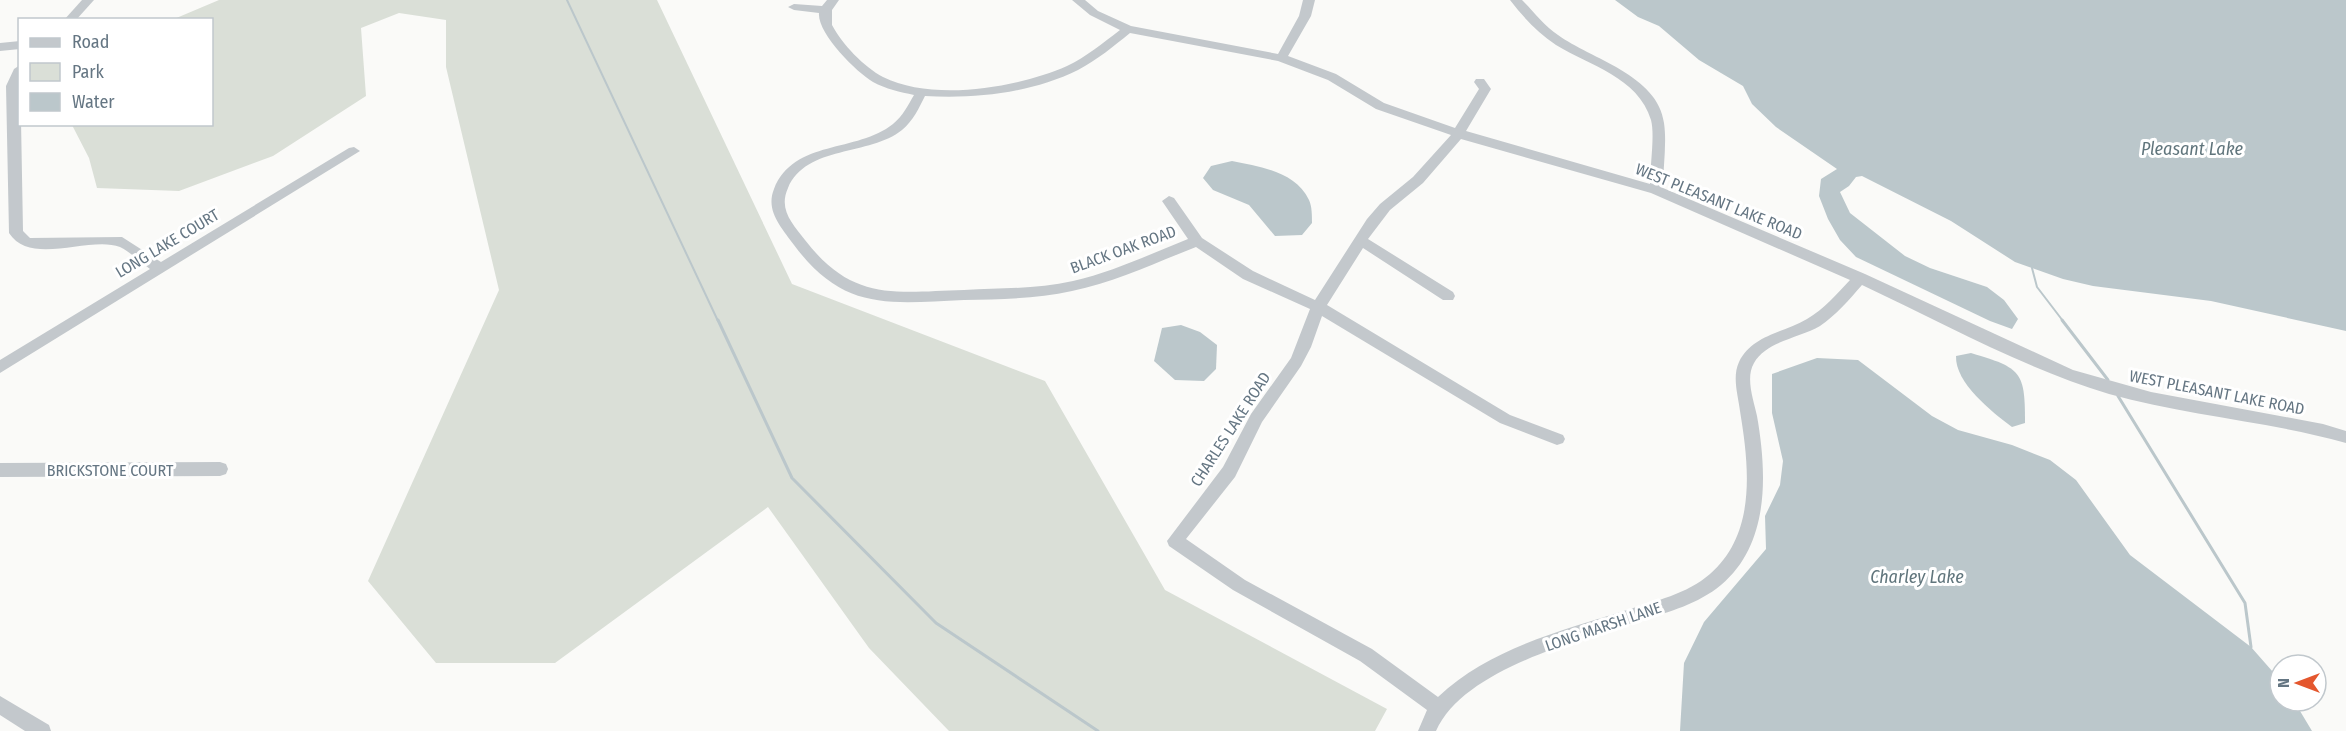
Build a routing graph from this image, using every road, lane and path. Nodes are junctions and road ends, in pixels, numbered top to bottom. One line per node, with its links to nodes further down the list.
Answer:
1 (88, 0): 7 (street)
2 (1078, 0): 8 (street, WEST PLEASANT LAKE ROAD)
3 (1309, 0): 11 (street)
4 (1516, 0): 17 (street)
5 (829, 5): 6 (street); 14 (street)
6 (794, 7)
7 (71, 18)
8 (1128, 29): 11 (street, WEST PLEASANT LAKE ROAD); 14 (street)
9 (18, 45): 10 (street)
10 (0, 47)
11 (1281, 58): 15 (street, WEST PLEASANT LAKE ROAD)
12 (18, 73): 21 (street)
13 (1480, 82): 15 (street, CHARLES LAKE ROAD)
14 (921, 93): 19 (street, BLACK OAK ROAD)
15 (1459, 134): 17 (street, WEST PLEASANT LAKE ROAD); 20 (street, CHARLES LAKE ROAD)
16 (354, 151): 21 (street, LONG LAKE COURT)
17 (1656, 190): 22 (street, WEST PLEASANT LAKE ROAD)
18 (1169, 201): 19 (street)
19 (1197, 241): 24 (street, BLACK OAK ROAD)
20 (1362, 241): 23 (street); 24 (street, CHARLES LAKE ROAD)
21 (160, 269): 25 (street, LONG LAKE COURT)
22 (1860, 278): 26 (street, WEST PLEASANT LAKE ROAD); 31 (street, LONG MARSH LANE)
23 (1448, 296)
24 (1318, 308): 27 (street, BLACK OAK ROAD); 31 (street, CHARLES LAKE ROAD)
25 (0, 367)
26 (2346, 437)
27 (1557, 438)
28 (220, 469): 29 (street, BRICKSTONE COURT)
29 (0, 470)
30 (0, 705): 32 (street)
31 (1439, 708): 33 (street)
32 (42, 731)
33 (1427, 731)

